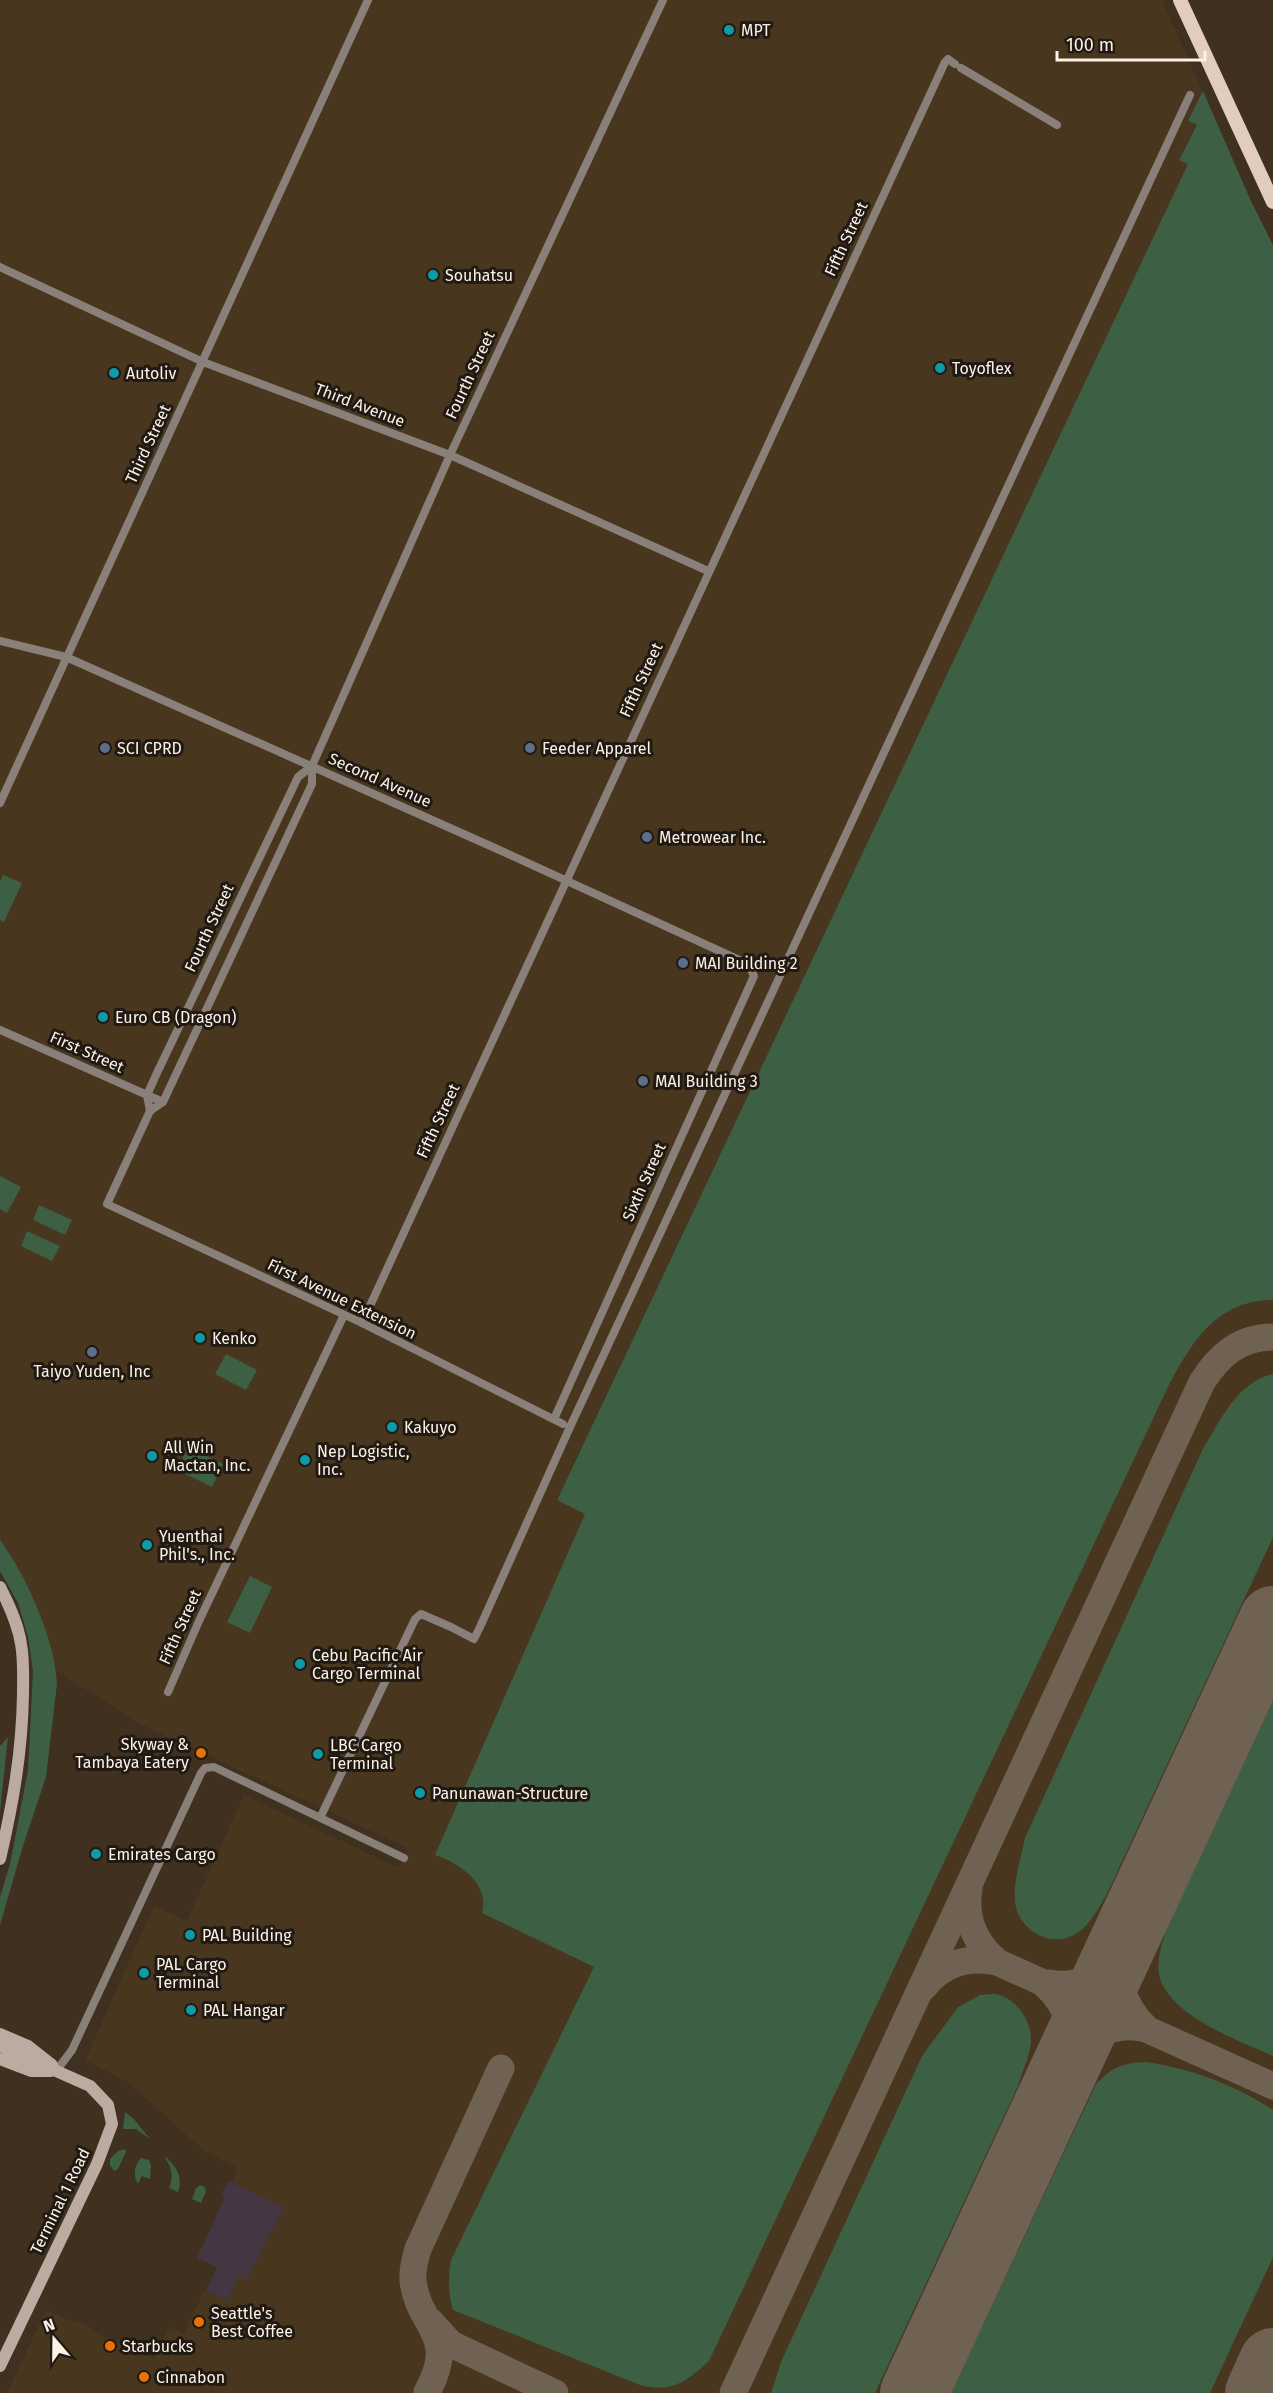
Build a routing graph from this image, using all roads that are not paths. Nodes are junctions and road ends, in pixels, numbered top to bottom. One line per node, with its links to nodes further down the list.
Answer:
1 (368, 0): 8 (street, Third Street)
2 (663, 0): 9 (street, Fourth Street)
3 (1180, 0): 6 (main road)
4 (1190, 95): 35 (street)
5 (1058, 125): 10 (street, Fifth Street)
6 (1273, 202)
7 (0, 267): 8 (street, Third Avenue)
8 (203, 362): 9 (street, Third Avenue); 12 (street, Third Street)
9 (450, 454): 10 (street, Third Avenue); 13 (street, Fourth Street)
10 (708, 571): 16 (street, Fifth Street)
11 (0, 641): 12 (street, Second Avenue)
12 (66, 657): 13 (street, Second Avenue); 14 (street, Third Street)
13 (312, 766): 16 (street, Second Avenue); 17 (street, Fourth Street); 18 (street, Fourth Street)
14 (3, 789): 15 (street, Third Street)
15 (0, 803)
16 (566, 880): 21 (street, Second Avenue); 31 (street, Fifth Street)
17 (246, 886): 18 (street); 19 (street, Fourth Street)
18 (261, 892): 20 (street, Fourth Street)
19 (219, 942): 20 (street); 22 (street, Fourth Street)
20 (234, 948): 23 (street, Fourth Street)
21 (743, 960): 32 (street, Sixth Street)
22 (190, 1003): 23 (street); 25 (street, Fourth Street)
23 (205, 1010): 26 (street, Fourth Street)
24 (0, 1030): 27 (street, First Street)
25 (157, 1073): 26 (street); 27 (street, Fourth Street)
26 (172, 1081): 28 (street, Fourth Street)
27 (147, 1095): 28 (street, First Street); 29 (street)
28 (163, 1102): 29 (street)
29 (150, 1111): 30 (street, First Avenue Extension)
30 (344, 1315): 31 (street, First Avenue Extension); 34 (street, Fifth Street)
31 (362, 1323): 32 (street, First Avenue Extension)
32 (559, 1421)
33 (0, 1587): 37 (street)
34 (168, 1692)
35 (320, 1818): 36 (street); 41 (street)
36 (404, 1858)
37 (0, 1859)
38 (0, 2034): 41 (street, Terminal 1 Road)
39 (0, 2046): 41 (street, Terminal 1 Road)
40 (0, 2059): 41 (street, Terminal 1 Road)
41 (57, 2070): 42 (street, Terminal 1 Road)
42 (0, 2366)

